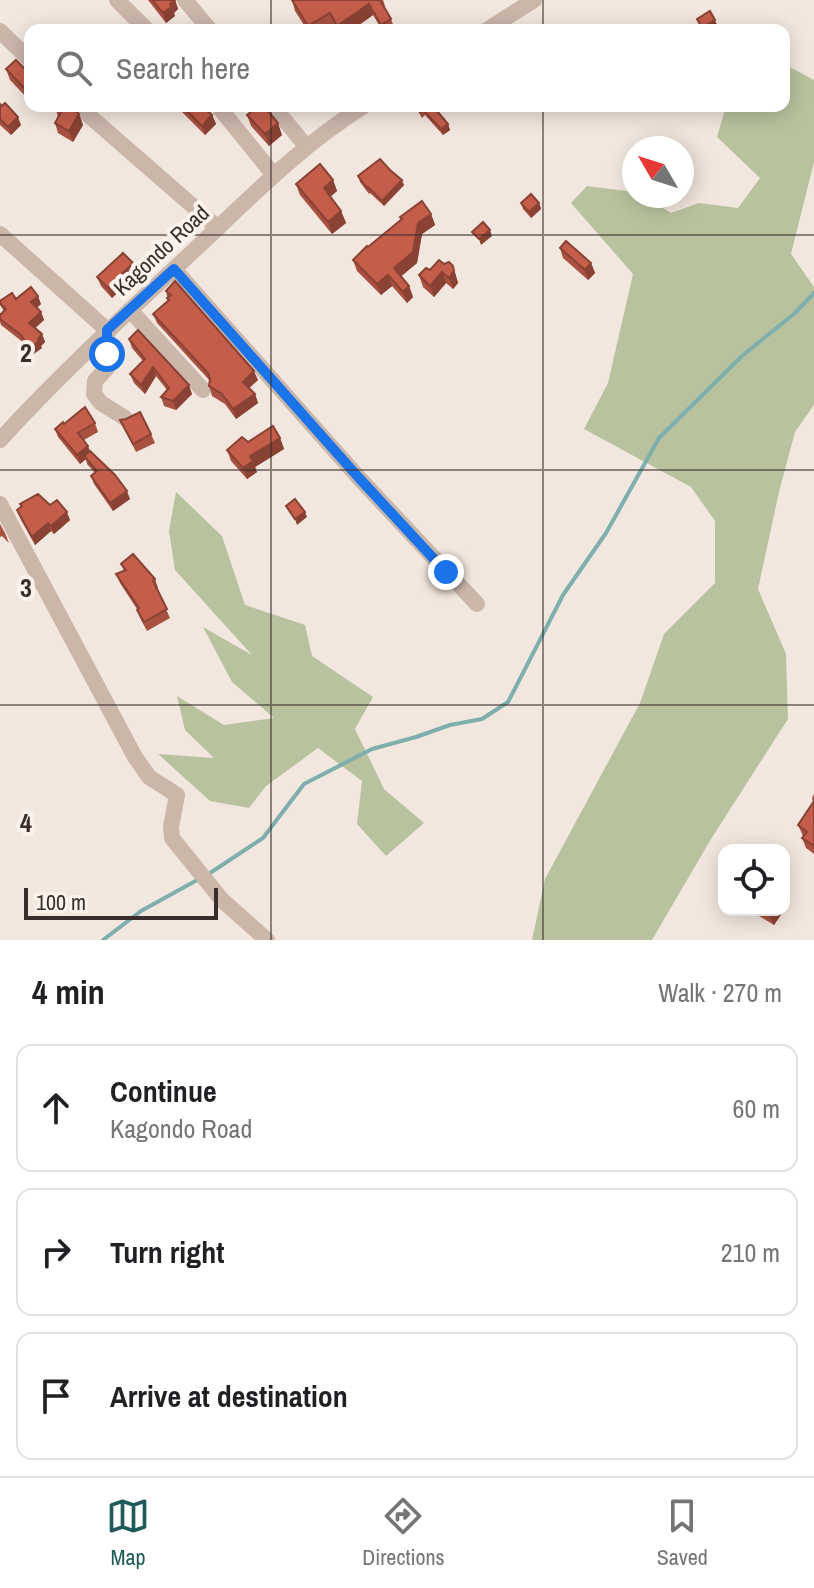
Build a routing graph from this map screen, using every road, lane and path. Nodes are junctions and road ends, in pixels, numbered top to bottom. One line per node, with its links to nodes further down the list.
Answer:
1 (117, 0): 4 (street)
2 (185, 0): 5 (street)
3 (534, 0): 6 (street)
4 (141, 24)
5 (205, 24)
6 (496, 24)
7 (0, 31): 8 (street)
8 (24, 54)
9 (85, 112): 15 (street)
10 (223, 112): 14 (street)
11 (278, 112): 13 (street)
12 (354, 112): 13 (street, Kagondo Road)
13 (306, 146): 14 (street, Kagondo Road)
14 (273, 174): 15 (street, Kagondo Road)
15 (218, 228): 17 (street, Kagondo Road)
16 (0, 234): 19 (street)
17 (174, 269): 18 (street, Kagondo Road); 24 (street)
18 (130, 310): 19 (street, Kagondo Road); 20 (street)
19 (107, 330): 21 (street); 22 (street, Kagondo Road)
20 (203, 390)
21 (125, 418)
22 (0, 440)
23 (0, 504): 25 (street)
24 (477, 604)
25 (267, 940)

